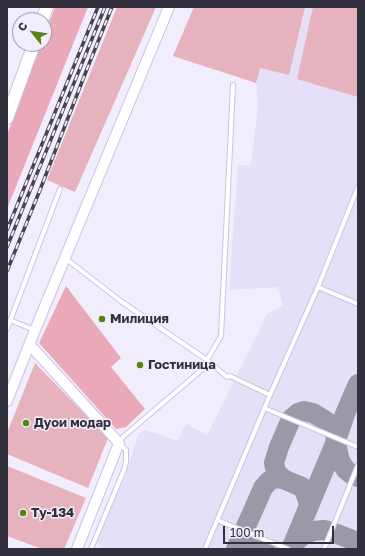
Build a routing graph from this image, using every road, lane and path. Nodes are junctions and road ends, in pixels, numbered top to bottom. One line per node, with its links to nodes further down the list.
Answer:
1 (169, 7): 8 (street)
2 (31, 52): 4 (main road)
3 (233, 85): 15 (lane)
4 (10, 100): 5 (main road)
5 (7, 118)
6 (358, 187): 9 (lane)
7 (60, 189): 11 (lane)
8 (65, 258): 13 (street); 15 (lane)
9 (318, 287): 10 (lane); 16 (lane)
10 (358, 304)
11 (10, 320): 12 (lane); 13 (lane)
12 (7, 329)
13 (35, 330): 14 (street)
14 (30, 345): 17 (street); 19 (street)
15 (207, 360): 16 (lane); 19 (lane)
16 (270, 395): 18 (lane)
17 (7, 401)
18 (264, 408): 20 (lane); 22 (lane)
19 (119, 443): 23 (street); 24 (lane)
20 (358, 447)
21 (358, 465): 27 (lane)
22 (217, 520): 25 (lane); 26 (lane)
23 (77, 549)
24 (91, 549)
25 (205, 549)
26 (288, 549)
27 (324, 549)

